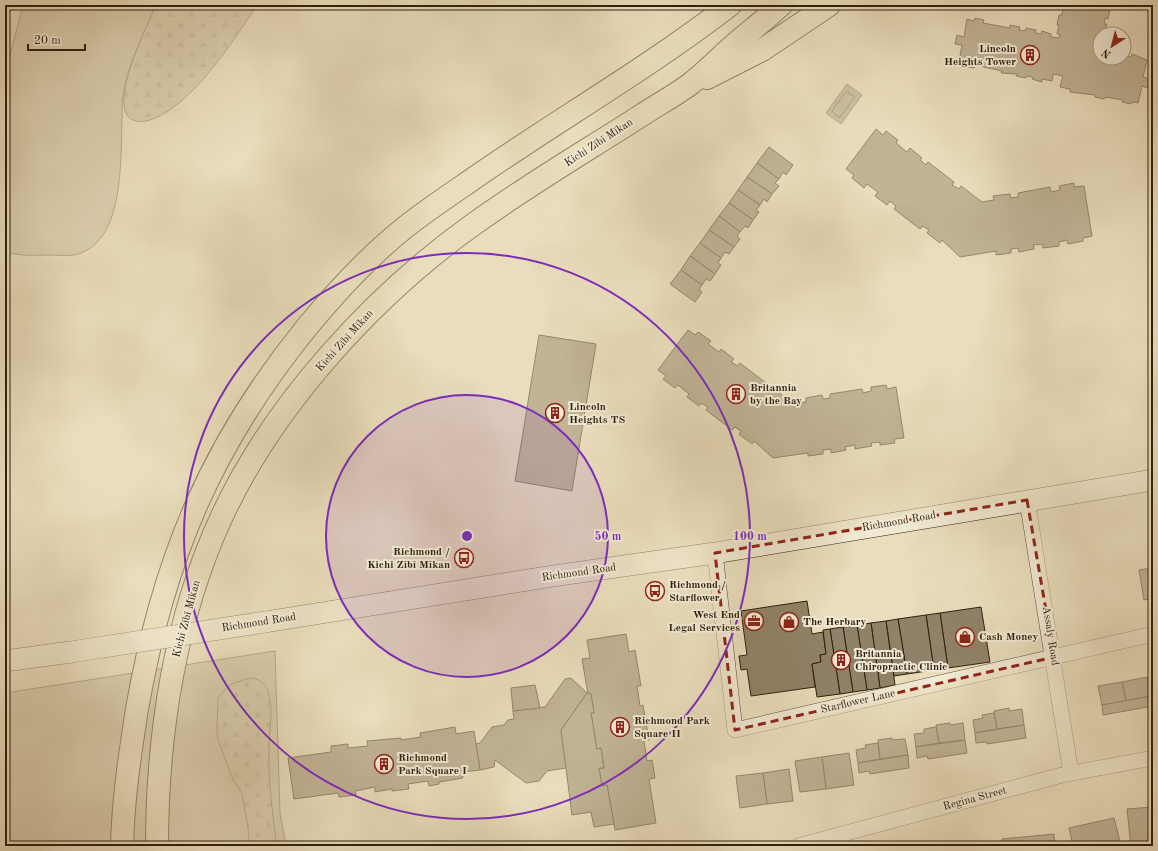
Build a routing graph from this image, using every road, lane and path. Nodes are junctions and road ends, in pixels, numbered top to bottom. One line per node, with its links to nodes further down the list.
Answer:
1 (730, 5): 13 (highway)
2 (781, 5): 4 (highway, Kichi Zībī Mīkan)
3 (830, 5): 4 (highway)
4 (689, 85): 14 (highway, Kichi Zībī Mīkan)
5 (1153, 480): 6 (main road, Richmond Road)
6 (1027, 500): 7 (main road, Richmond Road); 9 (street, Assaly Road)
7 (715, 553): 9 (street, Starflower Lane); 10 (main road, Richmond Road, bridge)
8 (1153, 634): 9 (street, Starflower Lane)
9 (1054, 657): 12 (street, Assaly Road)
10 (5, 661)
11 (1153, 758): 12 (street, Regina Street)
12 (1071, 773): 15 (street, Regina Street)
13 (122, 846)
14 (157, 846)
15 (798, 846)

